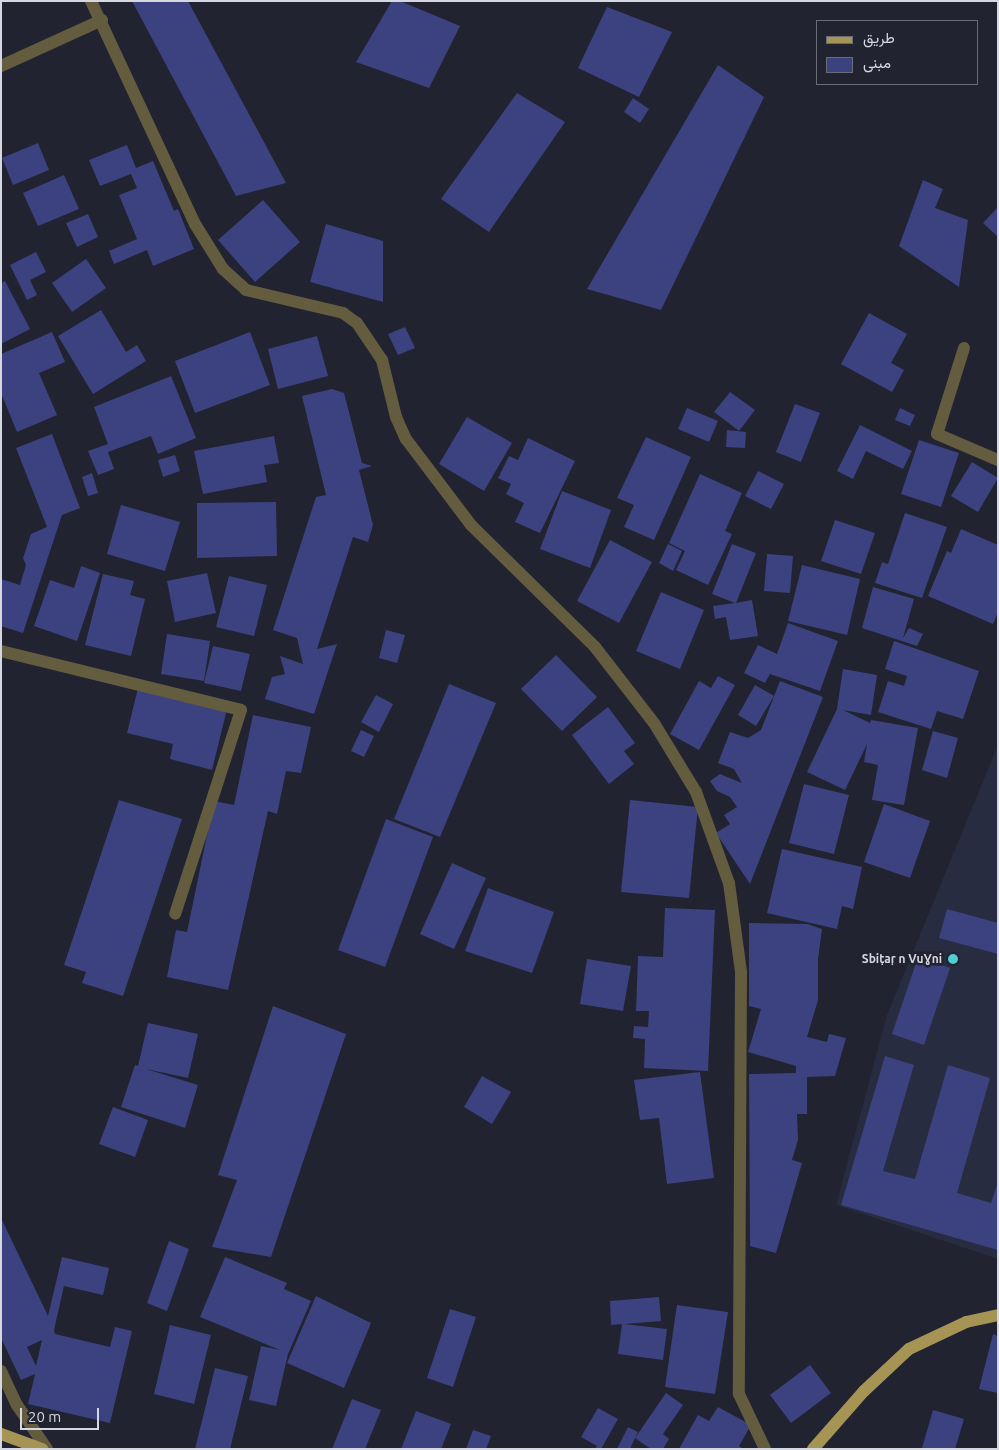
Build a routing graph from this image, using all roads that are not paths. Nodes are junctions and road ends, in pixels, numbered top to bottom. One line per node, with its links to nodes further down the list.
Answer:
1 (91, 1): 2 (street)
2 (102, 20): 3 (street); 13 (street)
3 (1, 66)
4 (964, 348): 5 (street)
5 (998, 460)
6 (1, 651): 7 (street)
7 (175, 914)
8 (998, 1315): 14 (main road)
9 (1, 1371): 12 (street)
10 (1, 1434): 11 (main road)
11 (42, 1449)
12 (47, 1449)
13 (765, 1449)
14 (813, 1449)

